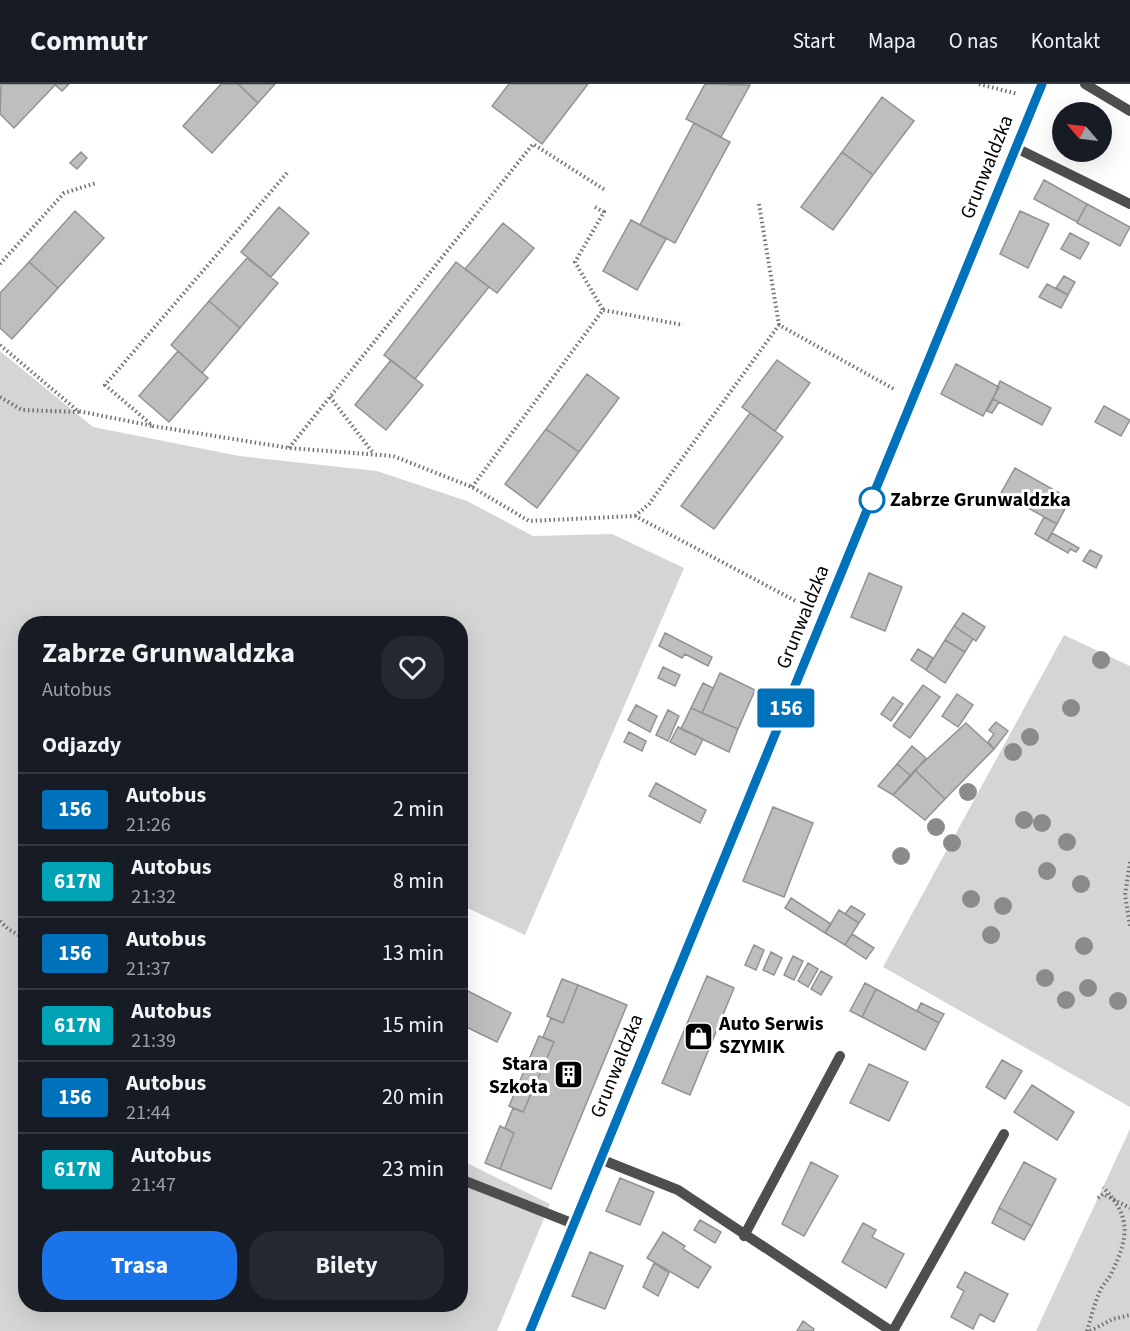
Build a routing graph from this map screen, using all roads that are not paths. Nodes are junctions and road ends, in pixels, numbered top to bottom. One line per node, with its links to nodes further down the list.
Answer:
1 (1042, 84): 4 (street, Grunwaldzka)
2 (1085, 84): 3 (lane)
3 (1130, 111)
4 (1016, 148): 5 (lane); 8 (street, Grunwaldzka)
5 (1130, 204)
6 (840, 1056): 11 (lane)
7 (1004, 1134): 13 (lane)
8 (600, 1159): 10 (street, Grunwaldzka); 11 (lane)
9 (468, 1182): 10 (lane)
10 (574, 1224): 12 (street, Grunwaldzka)
11 (744, 1236): 13 (lane)
12 (530, 1331)
13 (892, 1331)

